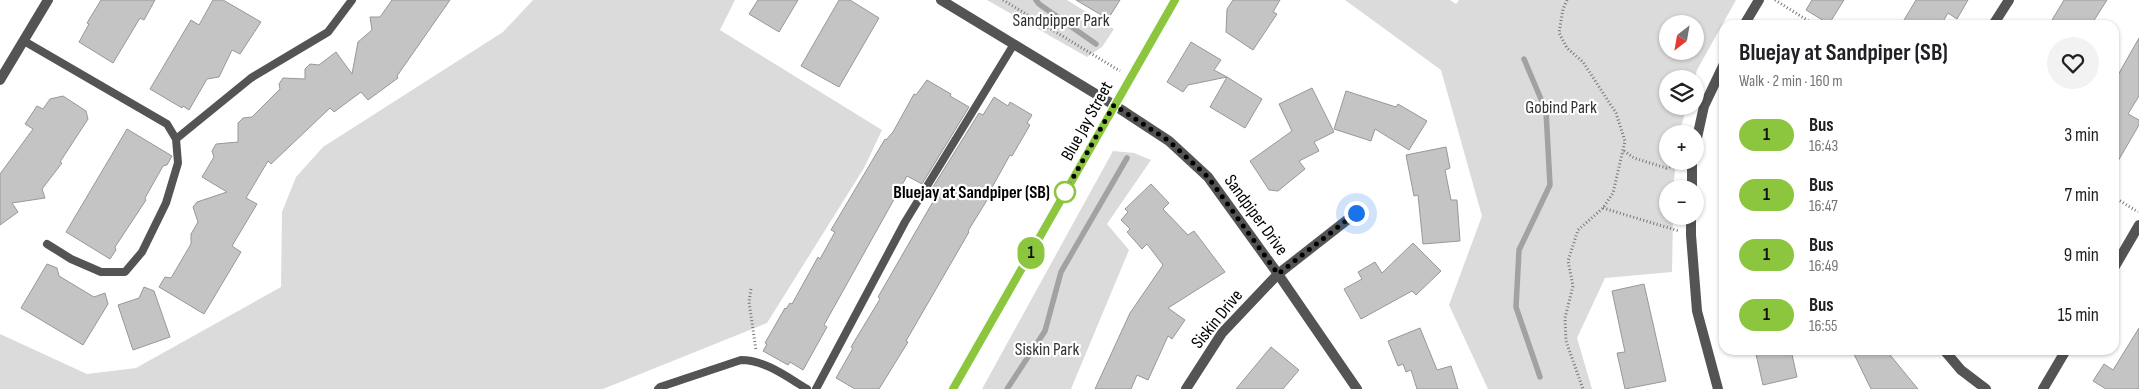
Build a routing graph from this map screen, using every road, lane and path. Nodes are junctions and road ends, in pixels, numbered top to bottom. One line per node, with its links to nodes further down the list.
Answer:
1 (48, 0): 13 (street)
2 (352, 0): 20 (lane)
3 (941, 0): 14 (street, Sandpiper Drive)
4 (1003, 0): 16 (path)
5 (1175, 0): 16 (street, Blue Jay Street)
6 (1567, 0): 21 (path)
7 (1759, 0): 10 (street)
8 (1775, 0): 11 (path)
9 (2009, 0): 12 (street)
10 (1747, 20)
11 (1807, 20)
12 (1996, 20)
13 (24, 41): 17 (street); 20 (lane)
14 (1014, 44): 18 (street, Sandpiper Drive); 39 (lane)
15 (1719, 74): 19 (street)
16 (1130, 77): 18 (street, Blue Jay Street)
17 (0, 80)
18 (1114, 105): 32 (street, Sandpiper Drive); 40 (street, Blue Jay Street)
19 (1700, 125)
20 (176, 138): 30 (lane)
21 (1624, 151): 22 (path); 24 (path)
22 (1659, 166)
23 (2119, 200): 25 (path)
24 (1603, 208): 29 (path); 43 (path)
25 (2139, 212)
26 (1356, 213): 32 (street, Siskin Drive)
27 (1691, 225): 29 (street)
28 (2139, 225): 31 (street)
29 (1691, 235): 44 (street)
30 (47, 244)
31 (2119, 259)
32 (1278, 274): 41 (street, Siskin Drive); 42 (street, Sandpiper Drive)
33 (751, 289): 36 (path)
34 (1948, 355): 45 (street)
35 (2063, 355): 46 (street)
36 (758, 362): 37 (lane); 38 (lane)
37 (658, 389)
38 (807, 389)
39 (816, 389)
40 (953, 389)
41 (1186, 389)
42 (1357, 389)
43 (1582, 389)
44 (1718, 389)
45 (1986, 389)
46 (2043, 389)

